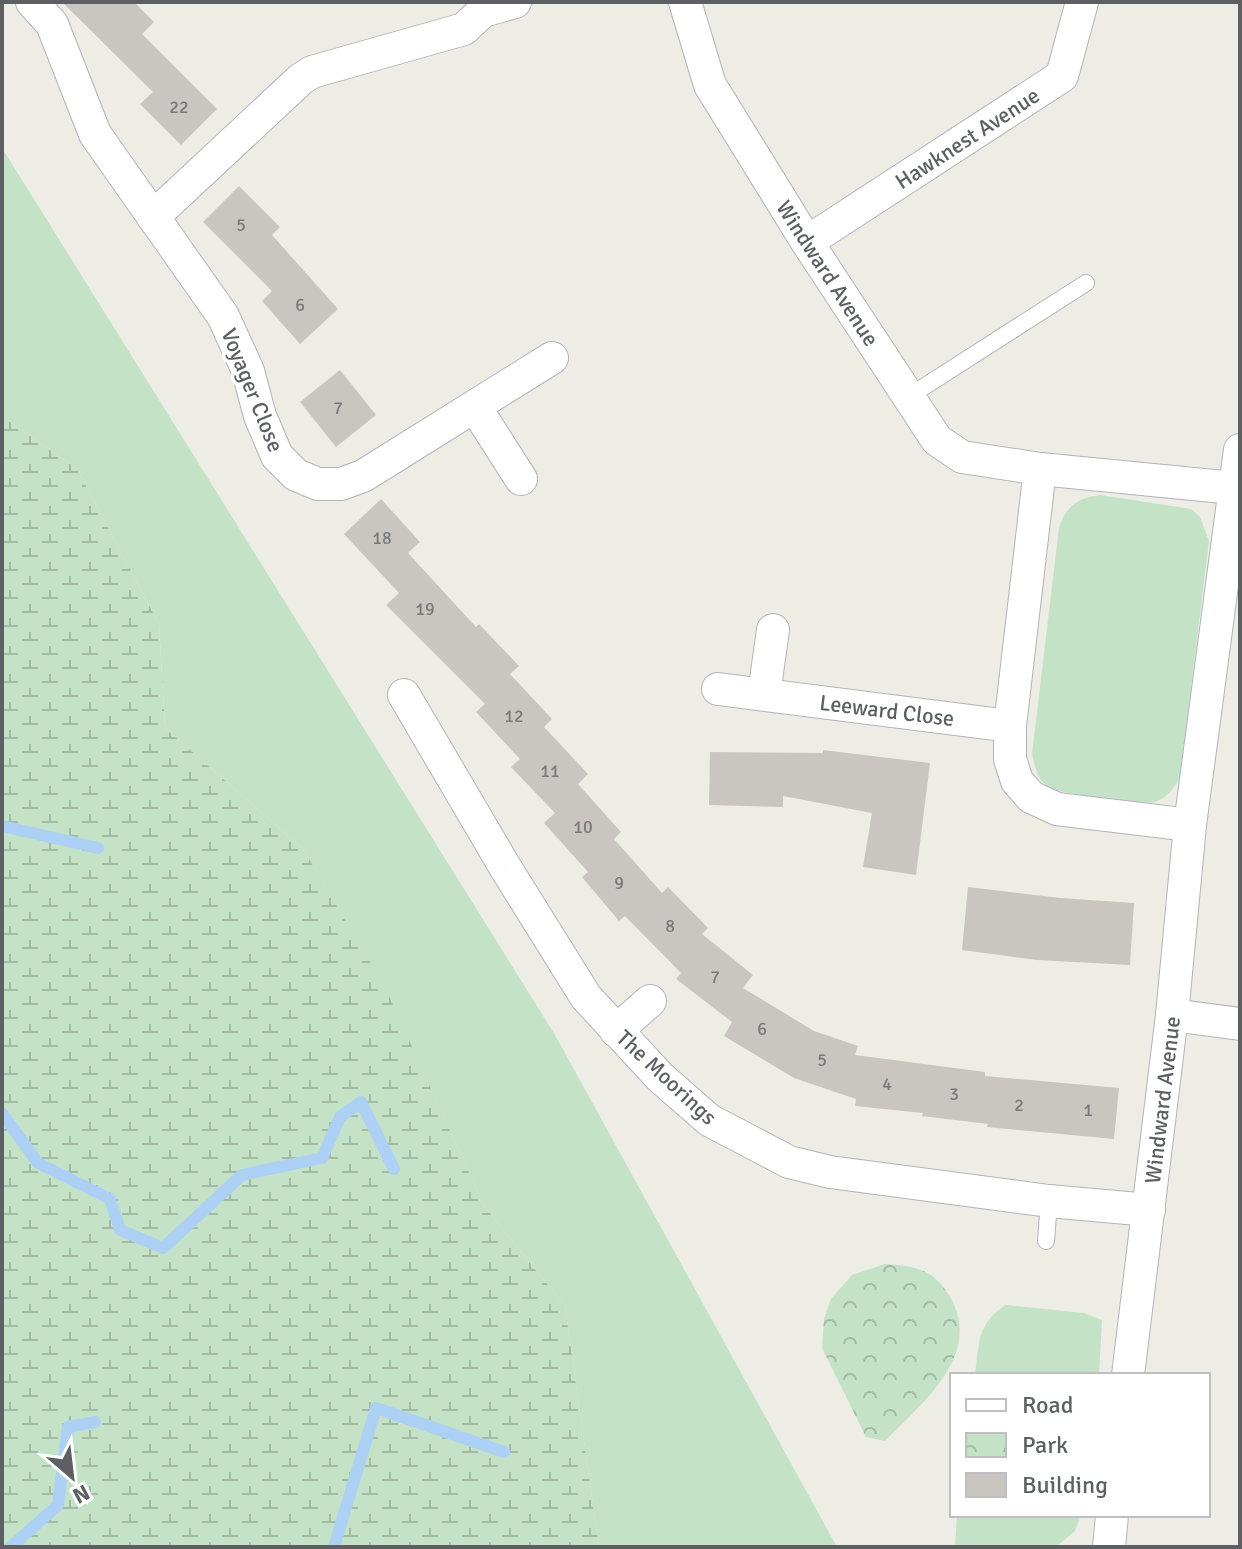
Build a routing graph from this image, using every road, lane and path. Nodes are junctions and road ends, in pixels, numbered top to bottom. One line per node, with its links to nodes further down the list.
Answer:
1 (32, 2): 6 (street, Voyager Close)
2 (515, 2): 5 (street)
3 (685, 2): 7 (street, Windward Avenue)
4 (1082, 2): 7 (street, Hawknest Avenue)
5 (481, 7): 6 (street)
6 (153, 217): 11 (street, Voyager Close)
7 (807, 242): 10 (street, Windward Avenue)
8 (1086, 283): 10 (lane)
9 (552, 358): 11 (street, Voyager Close)
10 (908, 397): 13 (street, Windward Avenue)
11 (475, 407): 14 (street)
12 (1240, 450): 15 (street)
13 (1040, 469): 15 (street, Windward Avenue); 20 (street)
14 (521, 479)
15 (1234, 488): 21 (street, Windward Avenue)
16 (773, 630): 18 (street)
17 (718, 689): 18 (street, Leeward Close)
18 (764, 694): 20 (street, Leeward Close)
19 (404, 695): 25 (street, The Moorings)
20 (1010, 726): 21 (street)
21 (1190, 825): 23 (street, Windward Avenue)
22 (650, 1001): 25 (street)
23 (1172, 1015): 24 (street); 27 (street, Windward Avenue)
24 (1240, 1024)
25 (616, 1031): 26 (street, The Moorings)
26 (1049, 1201): 27 (street, The Moorings); 28 (lane)
27 (1149, 1210): 29 (street, Windward Avenue)
28 (1046, 1241)
29 (1128, 1373)
30 (1112, 1517): 31 (street)
31 (1109, 1547)

